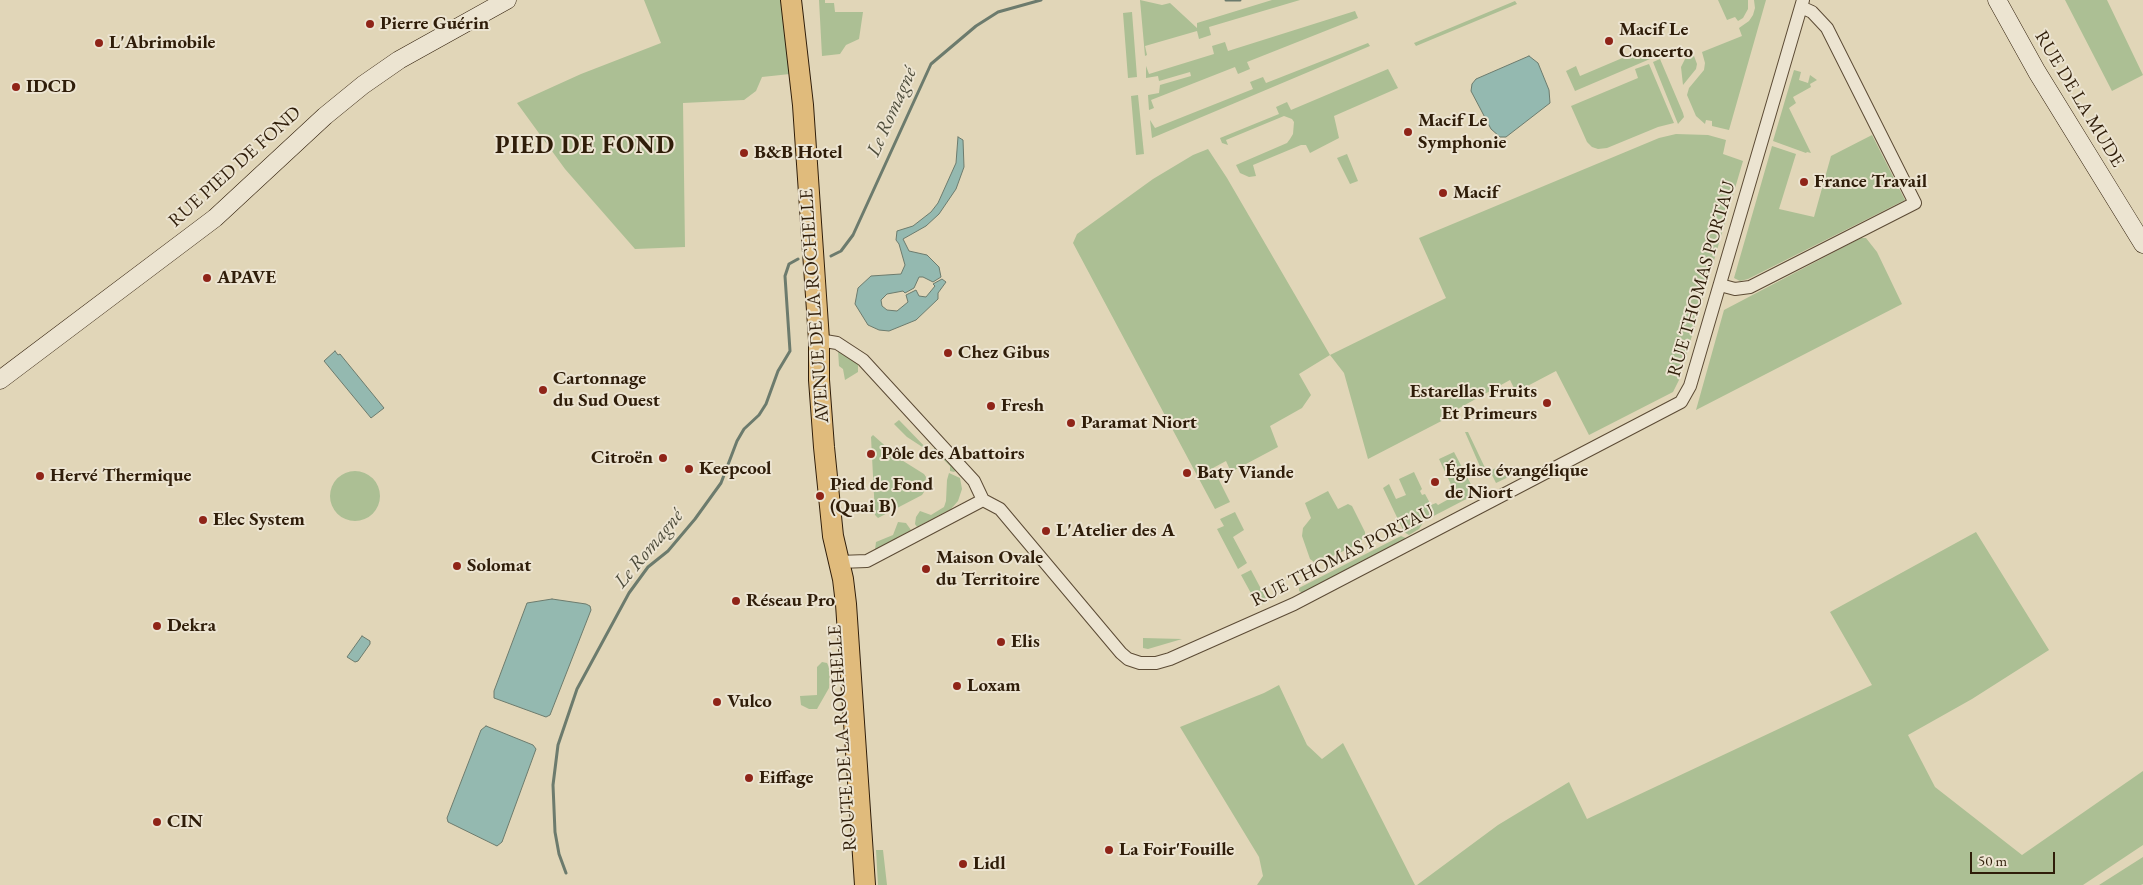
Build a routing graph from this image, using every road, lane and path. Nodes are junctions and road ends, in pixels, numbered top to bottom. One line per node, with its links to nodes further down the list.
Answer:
1 (507, 0): 10 (main road, RUE PIED DE FOND)
2 (791, 0): 6 (main road, AVENUE DE LA ROCHELLE)
3 (803, 0): 6 (main road, AVENUE DE LA ROCHELLE)
4 (1997, 0): 7 (main road, RUE DE LA MUDE)
5 (1802, 4): 8 (street, RUE THOMAS PORTAU); 8 (street)
6 (803, 105): 9 (main road, AVENUE DE LA ROCHELLE)
7 (2143, 244)
8 (1720, 285): 12 (street, RUE THOMAS PORTAU)
9 (819, 340): 11 (main road, AVENUE DE LA ROCHELLE); 12 (street, RUE THOMAS PORTAU); 13 (main road, ROUTE DE LA ROCHELLE)
10 (0, 380)
11 (824, 448): 13 (main road, ROUTE DE LA ROCHELLE)
12 (983, 500): 13 (street)
13 (839, 562): 14 (main road, ROUTE DE LA ROCHELLE); 15 (main road, ROUTE DE LA ROCHELLE)
14 (852, 885)
15 (865, 885)

